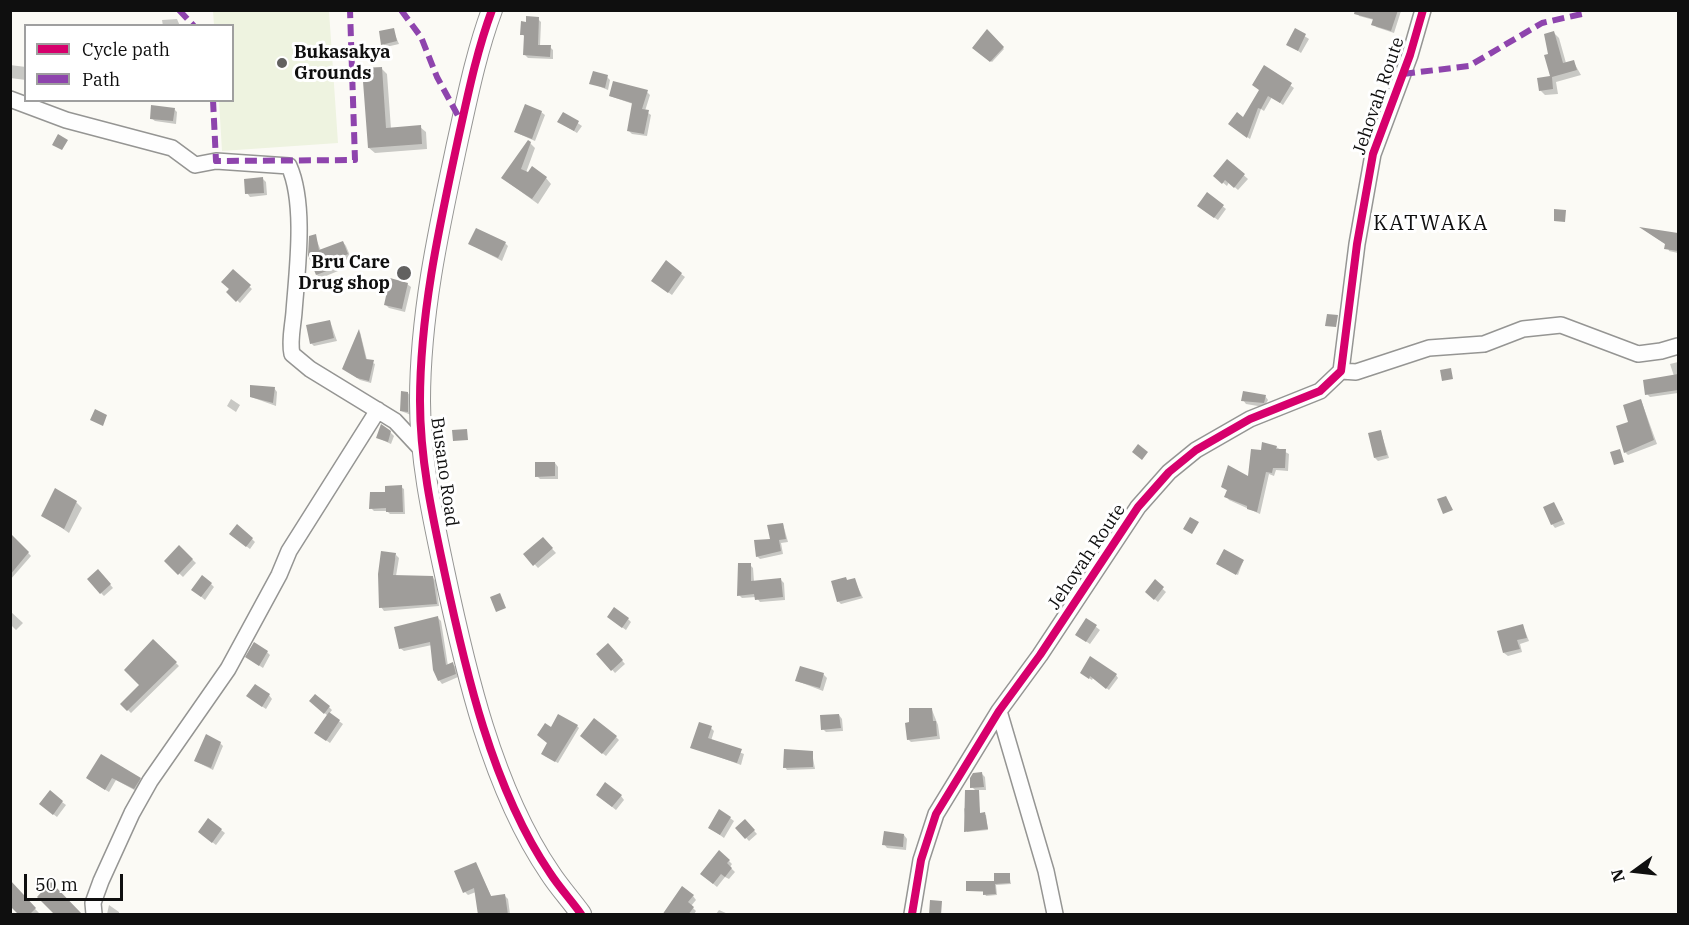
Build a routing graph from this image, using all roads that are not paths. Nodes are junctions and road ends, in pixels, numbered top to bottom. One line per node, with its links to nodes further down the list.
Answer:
1 (492, 10): 7 (street, Busano Road)
2 (1423, 10): 5 (street, Jehovah Route)
3 (10, 99): 6 (street)
4 (1678, 346): 5 (street)
5 (1341, 371): 8 (street, Jehovah Route)
6 (378, 410): 7 (street); 9 (street)
7 (422, 450): 10 (street, Busano Road)
8 (999, 711): 11 (street, Jehovah Route); 12 (street)
9 (94, 915)
10 (581, 915)
11 (912, 915)
12 (1055, 915)

